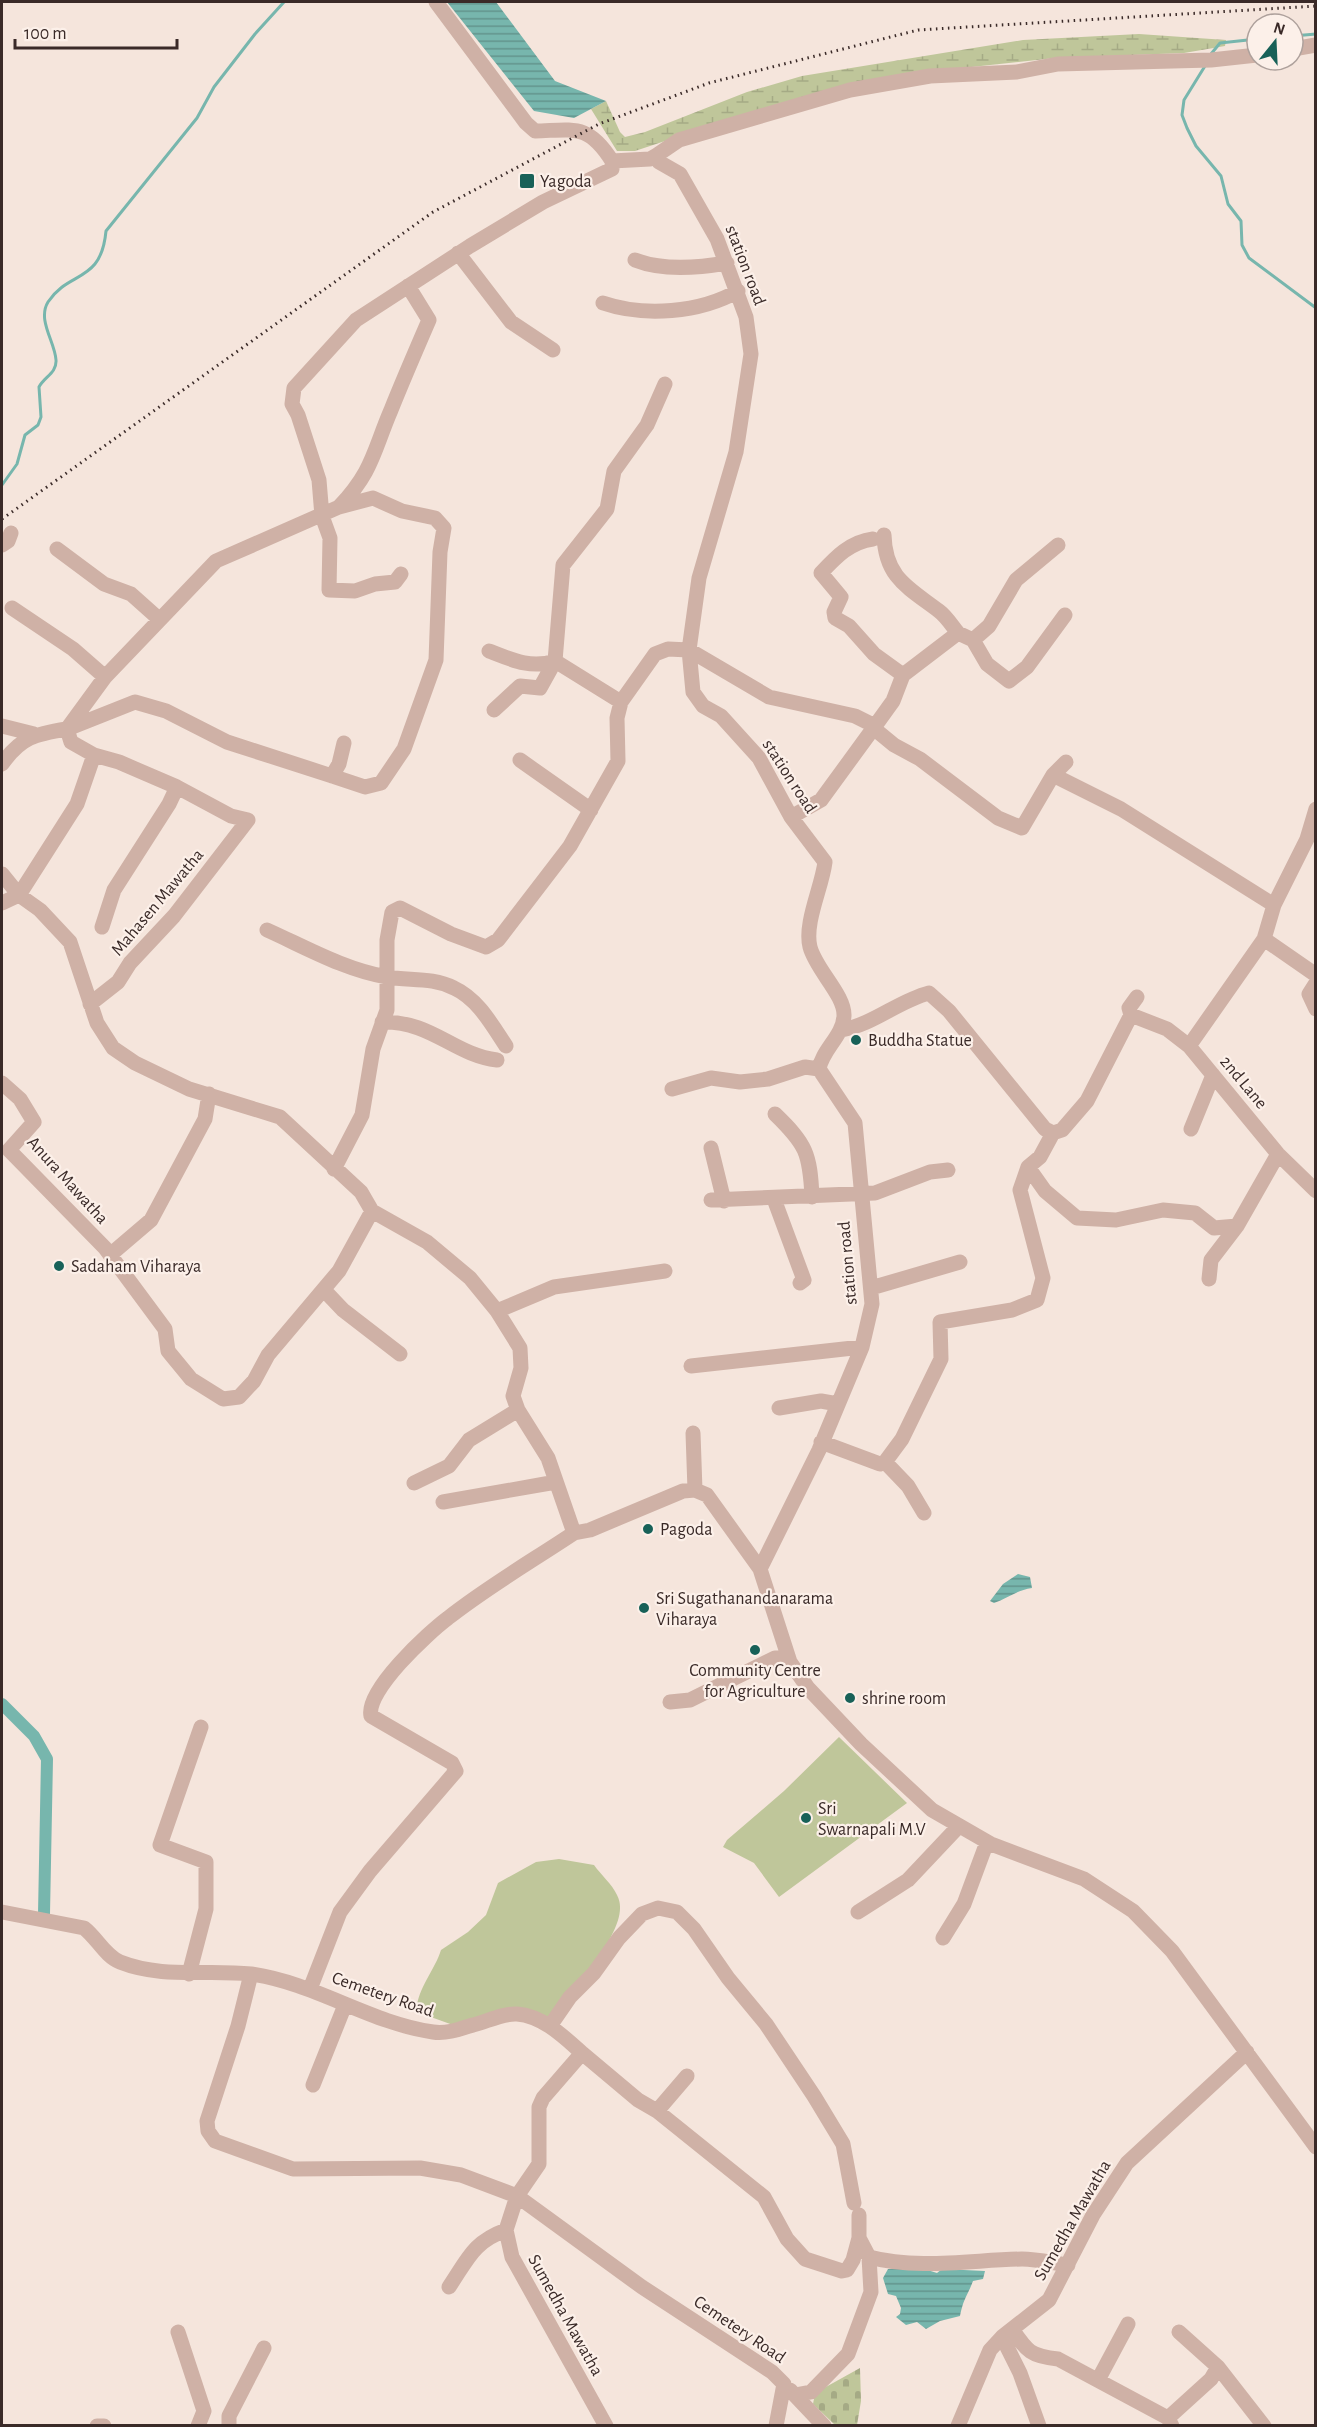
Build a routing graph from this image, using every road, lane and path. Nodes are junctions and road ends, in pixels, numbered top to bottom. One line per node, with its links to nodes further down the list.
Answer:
1 (436, 2): 4 (street)
2 (1245, 56): 3 (street)
3 (657, 155): 4 (street); 7 (street, station road)
4 (612, 161): 5 (street)
5 (458, 253): 8 (street); 11 (street)
6 (635, 260): 7 (street)
7 (727, 263): 9 (street, station road)
8 (408, 286): 13 (street); 14 (street)
9 (738, 291): 10 (street); 23 (street, station road)
10 (603, 303)
11 (553, 350)
12 (665, 384): 25 (street)
13 (339, 507): 14 (street); 39 (street)
14 (322, 516): 17 (street); 20 (street)
15 (1058, 545): 22 (street)
16 (57, 549): 20 (street)
17 (401, 574)
18 (12, 608): 27 (street)
19 (1065, 615): 22 (street)
20 (159, 619): 27 (street)
21 (958, 633): 22 (street); 26 (street); 26 (street)
22 (972, 640)
23 (689, 650): 28 (street); 31 (street); 44 (street, station road)
24 (489, 651): 25 (street)
25 (555, 661): 28 (street); 29 (street)
26 (903, 675): 31 (street)
27 (105, 677): 32 (street)
28 (621, 702): 43 (street)
29 (494, 710)
30 (2, 726): 33 (street)
31 (875, 726): 40 (street); 44 (street)
32 (67, 729): 33 (street); 35 (street); 39 (street)
33 (34, 734): 38 (street)
34 (344, 743): 39 (street)
35 (94, 755): 41 (street); 46 (street)
36 (520, 760): 43 (street)
37 (1066, 762): 40 (street)
38 (2, 764)
39 (332, 776)
40 (1053, 776): 48 (street)
41 (177, 788): 49 (street); 56 (street, Mahasen Mawatha)
42 (1316, 809): 48 (street)
43 (591, 810): 53 (street)
44 (791, 817): 60 (street, station road)
45 (2, 874): 46 (street)
46 (19, 895): 47 (street); 56 (street)
47 (2, 903)
48 (1274, 905): 51 (street)
49 (102, 927)
50 (267, 930): 53 (street)
51 (1264, 939): 52 (street); 62 (street)
52 (1316, 975)
53 (387, 977): 59 (street); 61 (street)
54 (1316, 983): 57 (street)
55 (1137, 997): 58 (street)
56 (90, 1004): 68 (street)
57 (1316, 1009)
58 (1131, 1015): 62 (street, 2nd Lane); 71 (street)
59 (382, 1022): 63 (street); 75 (street)
60 (841, 1030): 64 (street); 71 (street)
61 (506, 1046)
62 (1188, 1046): 65 (street, 2nd Lane)
63 (497, 1060)
64 (819, 1069): 67 (street); 78 (street, station road)
65 (1213, 1075): 70 (street); 73 (street, 2nd Lane)
66 (2, 1083): 83 (street, Anura Mawatha)
67 (672, 1089)
68 (209, 1094): 75 (street); 83 (street)
69 (775, 1114): 79 (street)
70 (1191, 1129)
71 (1053, 1133): 74 (street)
72 (711, 1148): 80 (street)
73 (1278, 1154): 77 (street, 2nd Lane); 82 (street)
74 (1028, 1167): 82 (street); 99 (street)
75 (334, 1169): 81 (street)
76 (948, 1170): 78 (street)
77 (1316, 1191)
78 (861, 1195): 79 (street); 88 (street, station road)
79 (812, 1197): 80 (street)
80 (774, 1199): 87 (street)
81 (372, 1211): 89 (street); 90 (street)
82 (1237, 1226): 86 (street)
83 (108, 1252): 89 (street)
84 (960, 1262): 88 (street)
85 (665, 1271): 90 (street)
86 (1209, 1279)
87 (800, 1283)
88 (871, 1288): 91 (street, station road)
89 (324, 1290): 92 (street)
90 (497, 1311): 96 (street)
91 (862, 1347): 93 (street); 94 (street, station road)
92 (400, 1354)
93 (691, 1366)
94 (838, 1404): 95 (street); 98 (street, station road)
95 (779, 1408)
96 (518, 1410): 100 (street); 101 (street)
97 (693, 1433): 102 (street)
98 (821, 1442): 99 (street); 106 (street, station road)
99 (885, 1462): 104 (street)
100 (556, 1482): 103 (street); 105 (street)
101 (414, 1483)
102 (694, 1490): 105 (street); 106 (street)
103 (443, 1502)
104 (924, 1513)
105 (574, 1533): 117 (street)
106 (760, 1569): 107 (street)
107 (788, 1658): 108 (street); 110 (street)
108 (670, 1702)
109 (201, 1727): 115 (street)
110 (958, 1827): 111 (street); 113 (street)
111 (987, 1842): 114 (street); 120 (street)
112 (2, 1912): 115 (street, Cemetery Road)
113 (858, 1912)
114 (943, 1938)
115 (189, 1974): 116 (street, Cemetery Road)
116 (251, 1974): 117 (street, Cemetery Road); 126 (street)
117 (310, 1989): 118 (street, Cemetery Road)
118 (345, 2005): 119 (street, Cemetery Road); 123 (street)
119 (550, 2026): 121 (street, Cemetery Road); 128 (street)
120 (1247, 2052): 125 (street); 130 (street, Sumedha Mawatha)
121 (582, 2053): 124 (street, Cemetery Road); 126 (street)
122 (687, 2076): 124 (street)
123 (313, 2085)
124 (657, 2111): 128 (street, Cemetery Road)
125 (1314, 2143)
126 (517, 2196): 127 (street); 139 (street, Cemetery Road)
127 (506, 2230): 131 (street); 146 (street, Sumedha Mawatha)
128 (859, 2238): 129 (street)
129 (869, 2257): 130 (street); 140 (street)
130 (1068, 2265): 135 (street, Sumedha Mawatha)
131 (449, 2287)
132 (1128, 2324): 138 (street)
133 (178, 2332): 144 (street)
134 (1179, 2332): 137 (street)
135 (1007, 2333): 138 (street); 149 (street, Sumedha Mawatha); 150 (street)
136 (264, 2348): 145 (street)
137 (1218, 2367): 141 (street); 151 (street)
138 (1098, 2380): 141 (street)
139 (784, 2384): 140 (street); 147 (street, Cemetery Road)
140 (795, 2395): 148 (street)
141 (1170, 2422)
142 (97, 2426): 143 (street)
143 (104, 2426)
144 (198, 2426)
145 (229, 2426)
146 (606, 2426)
147 (776, 2426)
148 (824, 2426)
149 (958, 2426)
150 (1039, 2426)
151 (1263, 2426)

